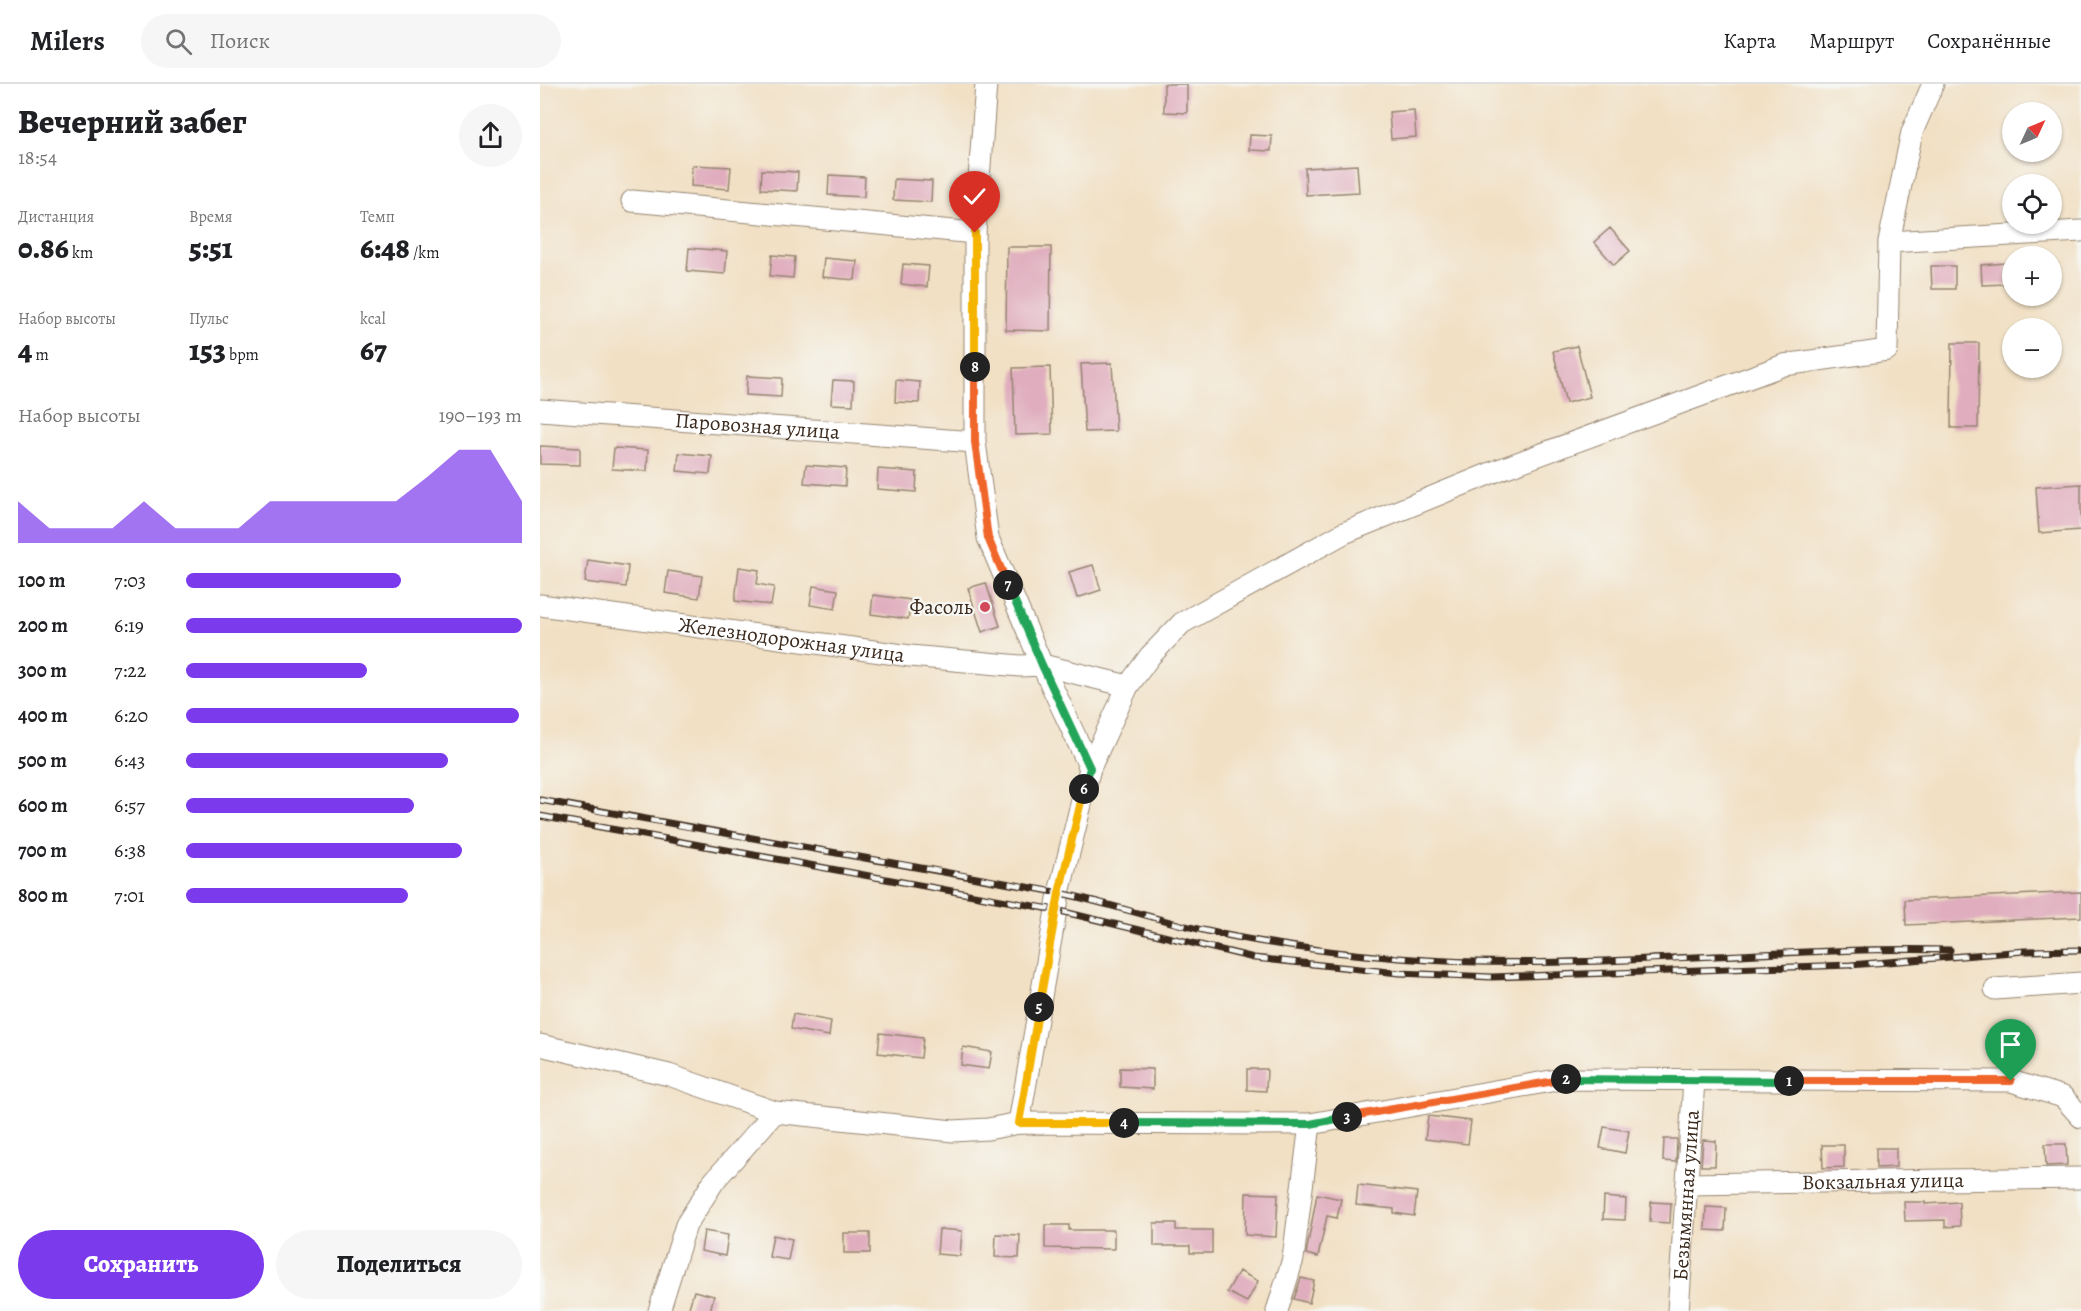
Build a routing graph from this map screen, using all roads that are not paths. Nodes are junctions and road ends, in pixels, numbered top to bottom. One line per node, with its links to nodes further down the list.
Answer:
1 (986, 84): 5 (street)
2 (1933, 84): 6 (street)
3 (632, 201): 5 (street)
4 (2081, 231): 6 (street)
5 (975, 233): 8 (street)
6 (1889, 242): 11 (street)
7 (540, 410): 8 (street, Паровозная улица)
8 (975, 442): 10 (street)
9 (540, 605): 10 (street, Железнодорожная улица)
10 (1042, 665): 11 (street, Железнодорожная улица); 12 (street)
11 (1128, 686): 12 (street)
12 (1090, 768): 19 (street)
13 (2081, 983): 14 (street)
14 (1995, 989)
15 (540, 1045): 17 (street)
16 (1694, 1080): 18 (street); 20 (street); 22 (street, Безымянная улица)
17 (775, 1112): 19 (street); 23 (street)
18 (2081, 1117)
19 (1019, 1123): 20 (street)
20 (1310, 1124): 24 (street)
21 (2081, 1178): 22 (street, Вокзальная улица)
22 (1687, 1184): 25 (street, Безымянная улица)
23 (659, 1311)
24 (1277, 1311)
25 (1678, 1311)

